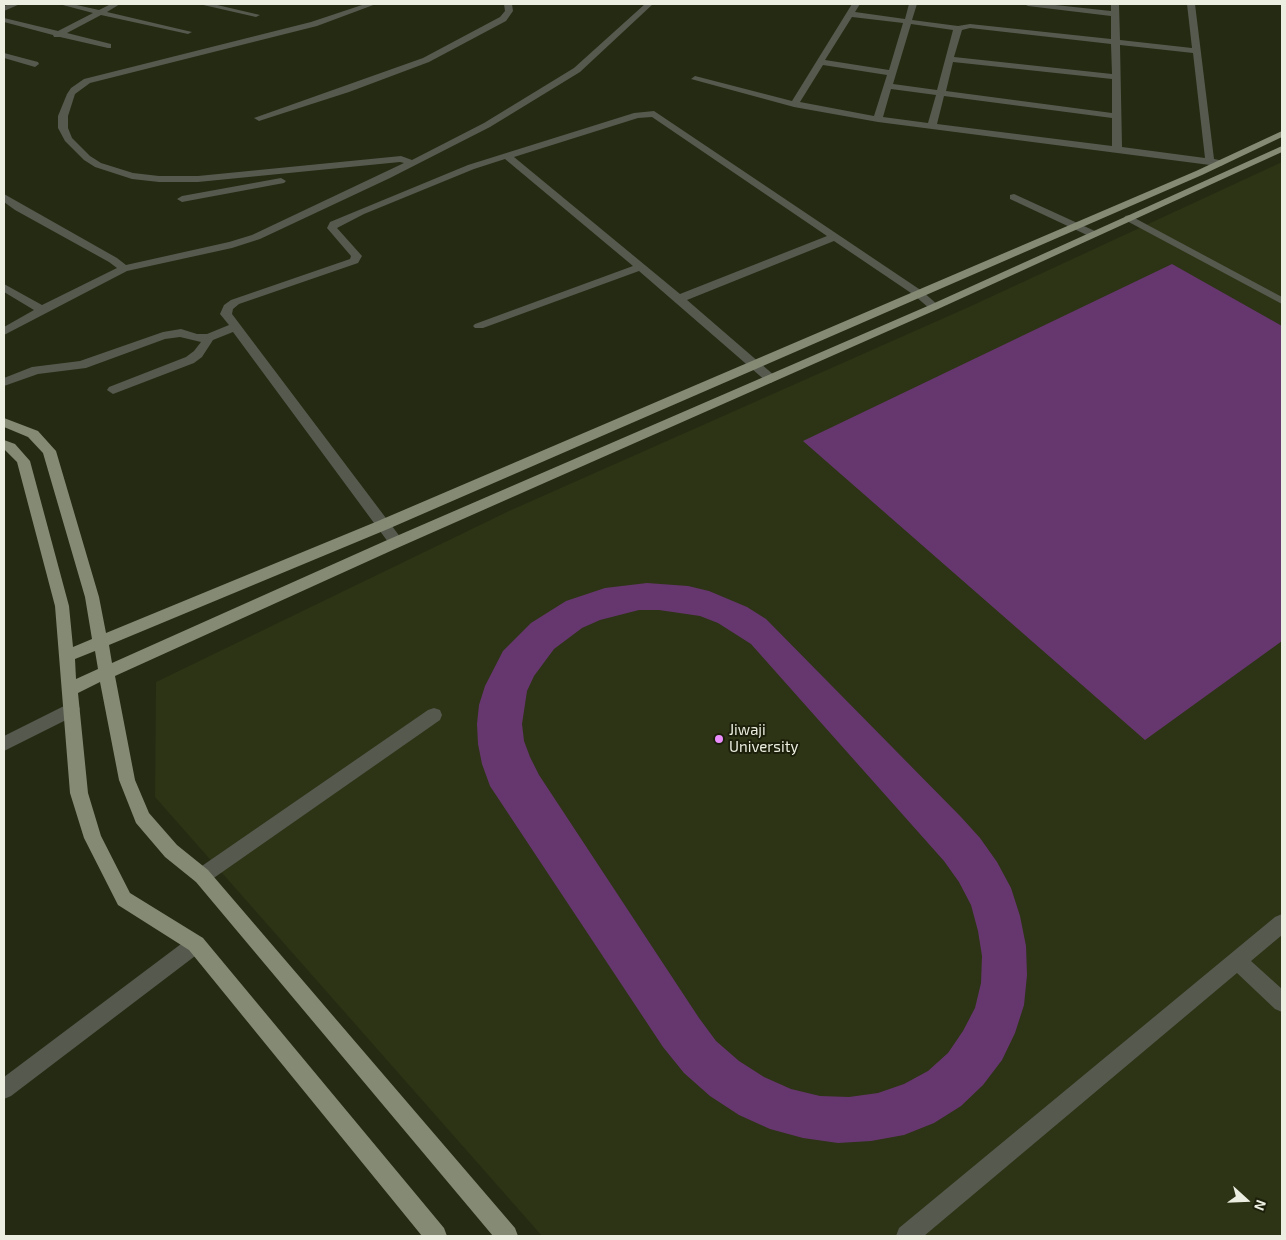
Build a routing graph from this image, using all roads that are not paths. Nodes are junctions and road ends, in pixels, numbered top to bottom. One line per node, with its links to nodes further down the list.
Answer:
1 (16, 4): 13 (street)
2 (63, 4): 14 (street)
3 (116, 4): 14 (street)
4 (203, 4): 17 (street)
5 (372, 4): 45 (street)
6 (508, 4): 37 (street)
7 (649, 4): 45 (street)
8 (856, 4): 15 (street)
9 (913, 4): 19 (street)
10 (1028, 4): 16 (street)
11 (1115, 4): 16 (street)
12 (1191, 4): 25 (street)
13 (4, 10)
14 (100, 12): 21 (street); 22 (street)
15 (850, 14): 19 (street); 28 (street)
16 (1114, 14): 23 (street)
17 (256, 15)
18 (4, 20): 22 (street)
19 (908, 21): 20 (street); 30 (street)
20 (958, 28): 23 (street); 27 (street)
21 (188, 32)
22 (57, 35): 24 (street)
23 (1115, 42): 25 (street); 31 (street)
24 (108, 46)
25 (1197, 51): 44 (street)
26 (4, 56): 29 (street)
27 (949, 59): 31 (street); 34 (street)
28 (821, 62): 30 (street); 35 (street)
29 (35, 64)
30 (891, 73): 33 (street)
31 (1115, 77): 36 (street)
32 (695, 79): 35 (street)
33 (887, 86): 34 (street); 38 (street)
34 (940, 93): 36 (street); 39 (street)
35 (794, 104): 38 (street)
36 (1116, 116): 42 (street)
37 (259, 118)
38 (878, 119): 39 (street)
39 (932, 126): 42 (street)
40 (1282, 134): 44 (main road)
41 (1282, 149): 50 (main road)
42 (1117, 151): 44 (street)
43 (507, 156): 53 (street); 54 (street); 63 (street)
44 (1215, 162): 51 (main road)
45 (412, 163): 46 (street)
46 (387, 176): 49 (street); 55 (street)
47 (4, 197): 55 (street)
48 (1014, 197): 51 (street)
49 (182, 198)
50 (1129, 218): 52 (main road); 59 (street)
51 (1076, 225): 52 (street); 57 (main road)
52 (1093, 234): 60 (main road)
53 (835, 237): 57 (street); 58 (street)
54 (641, 267): 58 (street); 62 (street)
55 (124, 269): 61 (street)
56 (4, 287): 61 (street)
57 (918, 292): 60 (street); 66 (main road)
58 (679, 299): 66 (street)
59 (1282, 301)
60 (934, 306): 67 (main road)
61 (42, 310): 64 (street)
62 (480, 326)
63 (235, 327): 65 (street); 72 (street)
64 (4, 332)
65 (209, 338): 68 (street); 69 (street)
66 (755, 364): 67 (street); 72 (main road)
67 (771, 379): 73 (main road)
68 (4, 382)
69 (113, 390)
70 (4, 422): 74 (main road)
71 (4, 444): 75 (main road)
72 (383, 525): 73 (street); 74 (main road)
73 (396, 542): 76 (main road)
74 (100, 642): 75 (main road); 76 (main road)
75 (67, 656): 77 (main road)
76 (105, 674): 77 (main road); 81 (main road)
77 (70, 689): 78 (main road)
78 (72, 709): 80 (street); 83 (main road)
79 (434, 715): 81 (street)
80 (4, 744)
81 (202, 876): 88 (main road)
82 (1282, 923): 84 (street)
83 (196, 944): 86 (street); 87 (main road)
84 (1238, 961): 85 (street); 89 (street)
85 (1282, 1002)
86 (4, 1090)
87 (436, 1236)
88 (507, 1236)
89 (907, 1236)

